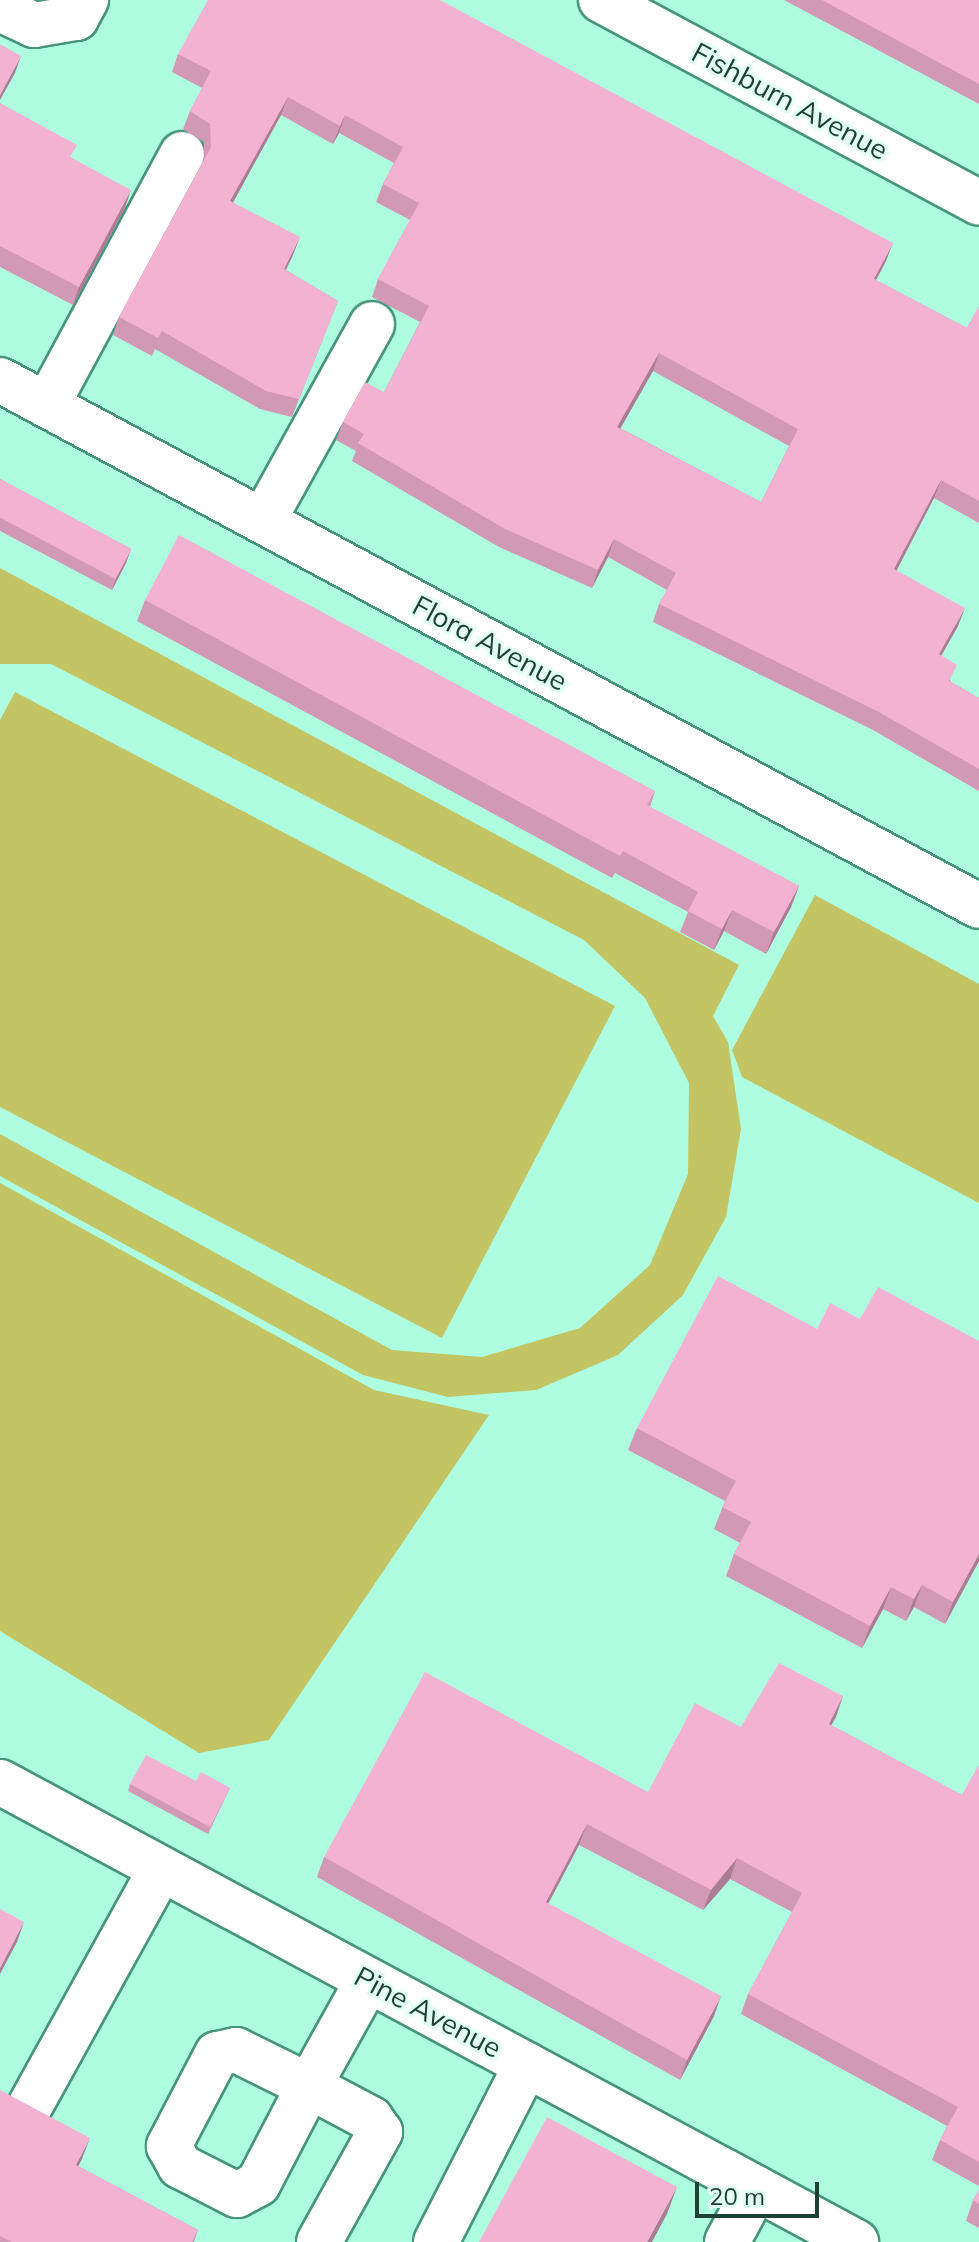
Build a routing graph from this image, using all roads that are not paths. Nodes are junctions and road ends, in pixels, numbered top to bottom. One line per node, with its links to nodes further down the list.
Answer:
1 (86, 0): 3 (street)
2 (601, 0): 5 (street, Fishburn Avenue)
3 (0, 9)
4 (182, 154): 8 (street)
5 (979, 203)
6 (372, 324): 9 (street)
7 (0, 380): 8 (street, Flora Avenue)
8 (47, 405): 9 (street, Flora Avenue)
9 (263, 521): 10 (street, Flora Avenue)
10 (979, 906)
11 (0, 1782): 12 (street, Pine Avenue)
12 (161, 1869): 13 (street, Pine Avenue); 15 (street)
13 (368, 1980): 14 (street, Pine Avenue); 17 (street)
14 (526, 2065): 16 (street, Pine Avenue); 18 (street)
15 (30, 2106)
16 (756, 2188): 19 (street); 20 (street, Pine Avenue)
17 (319, 2242)
18 (436, 2242)
19 (727, 2242)
20 (856, 2242)

